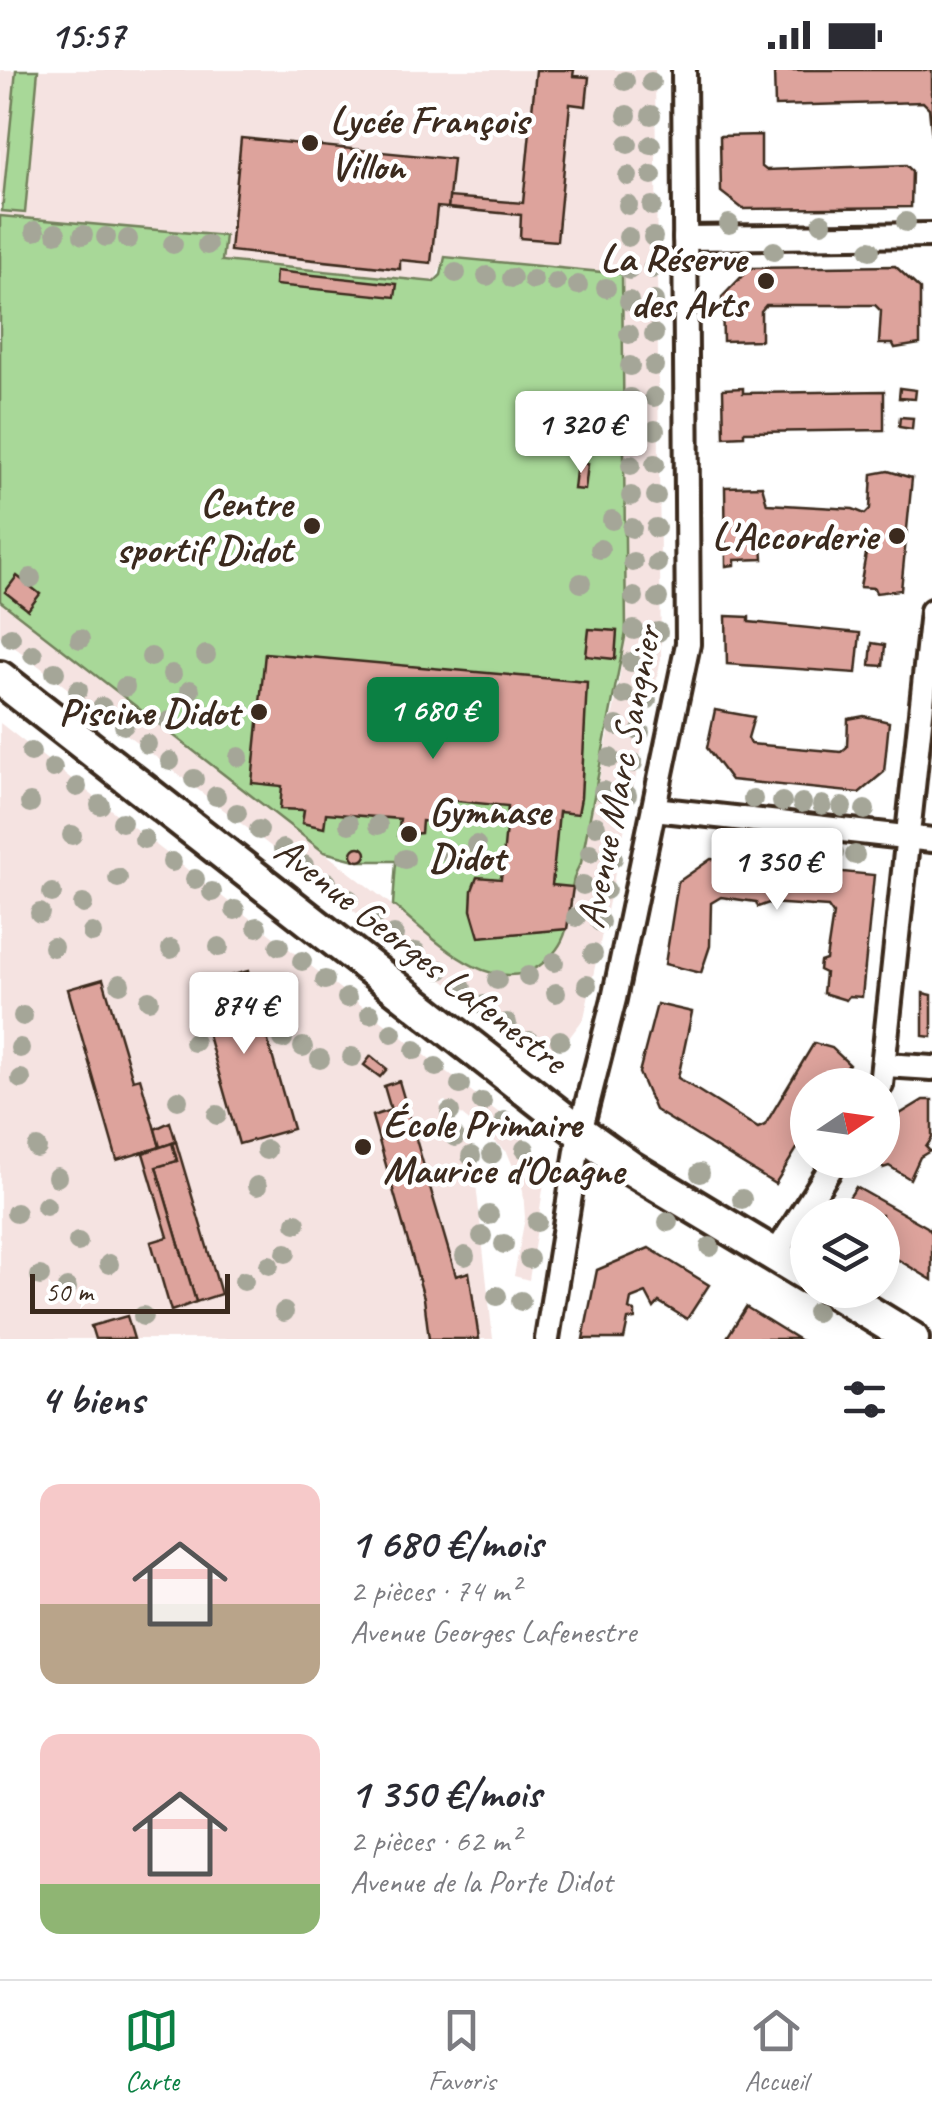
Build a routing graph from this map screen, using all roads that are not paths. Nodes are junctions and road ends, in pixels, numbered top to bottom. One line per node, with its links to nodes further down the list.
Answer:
1 (684, 70): 3 (street, Avenue Marc Sangnier)
2 (932, 235): 3 (street)
3 (685, 238): 7 (street, Avenue Marc Sangnier)
4 (932, 611): 5 (street)
5 (930, 660): 8 (street)
6 (0, 678): 13 (street, Avenue Georges Lafenestre)
7 (654, 810): 8 (street); 13 (street, Avenue Marc Sangnier)
8 (907, 837): 9 (street); 10 (street)
9 (932, 840)
10 (884, 1068)
11 (932, 1068): 12 (street)
12 (900, 1073)
13 (580, 1132): 15 (street, Avenue Georges Lafenestre); 18 (street, Avenue Marc Sangnier)
14 (825, 1178): 15 (street)
15 (776, 1255): 16 (street, Avenue Georges Lafenestre)
16 (790, 1263)
17 (861, 1308): 19 (street)
18 (548, 1339)
19 (912, 1339)

